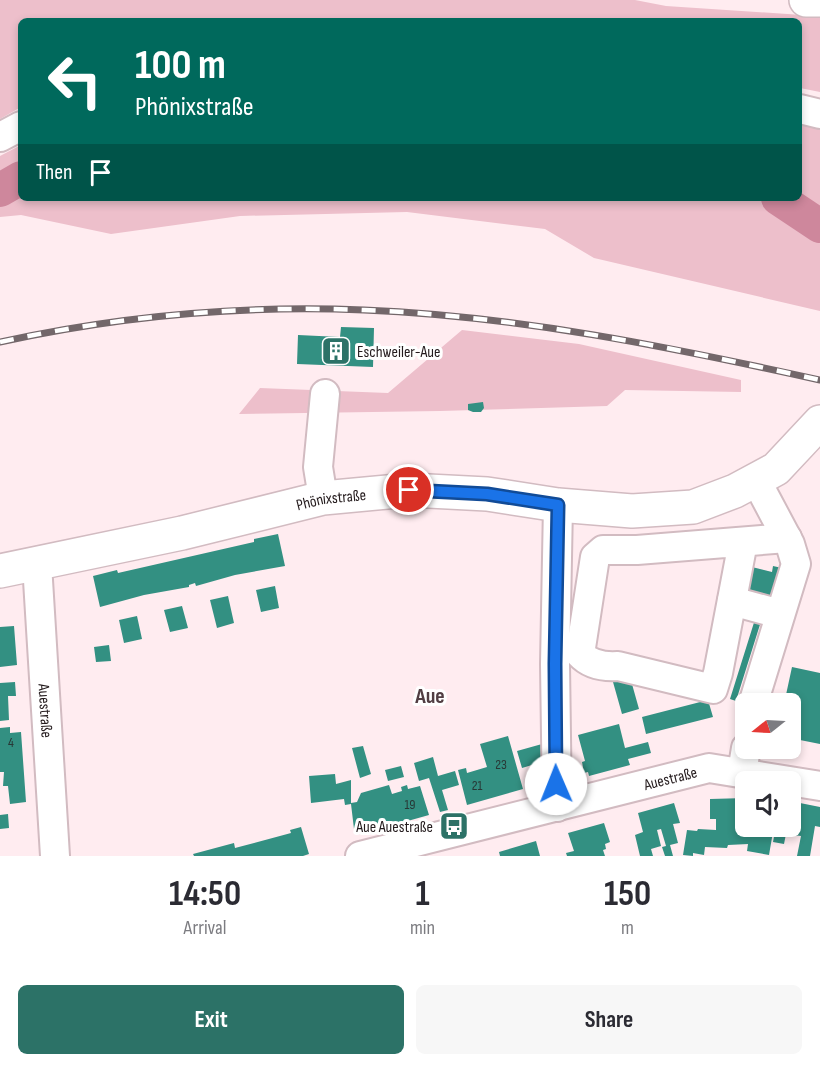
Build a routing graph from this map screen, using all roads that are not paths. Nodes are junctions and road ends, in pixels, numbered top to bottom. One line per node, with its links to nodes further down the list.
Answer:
1 (806, 0): 2 (main road)
2 (820, 0)
3 (802, 110): 4 (street)
4 (820, 114)
5 (18, 128): 6 (street)
6 (0, 137)
7 (325, 394): 10 (street)
8 (820, 422): 9 (main road, Phönixstraße)
9 (756, 480): 11 (main road, Phönixstraße); 12 (street)
10 (323, 498): 11 (main road, Phönixstraße); 14 (main road, Phönixstraße)
11 (558, 505): 21 (street)
12 (787, 538): 13 (street); 17 (street)
13 (743, 542): 16 (street); 16 (street)
14 (37, 564): 15 (main road, Phönixstraße); 22 (street, Auestraße)
15 (0, 571)
16 (732, 601): 17 (street)
17 (780, 614): 18 (street)
18 (756, 693)
19 (744, 760): 20 (street, Auestraße); 21 (street, Auestraße)
20 (820, 786)
21 (556, 807): 23 (street, Auestraße)
22 (55, 856)
23 (360, 856)

